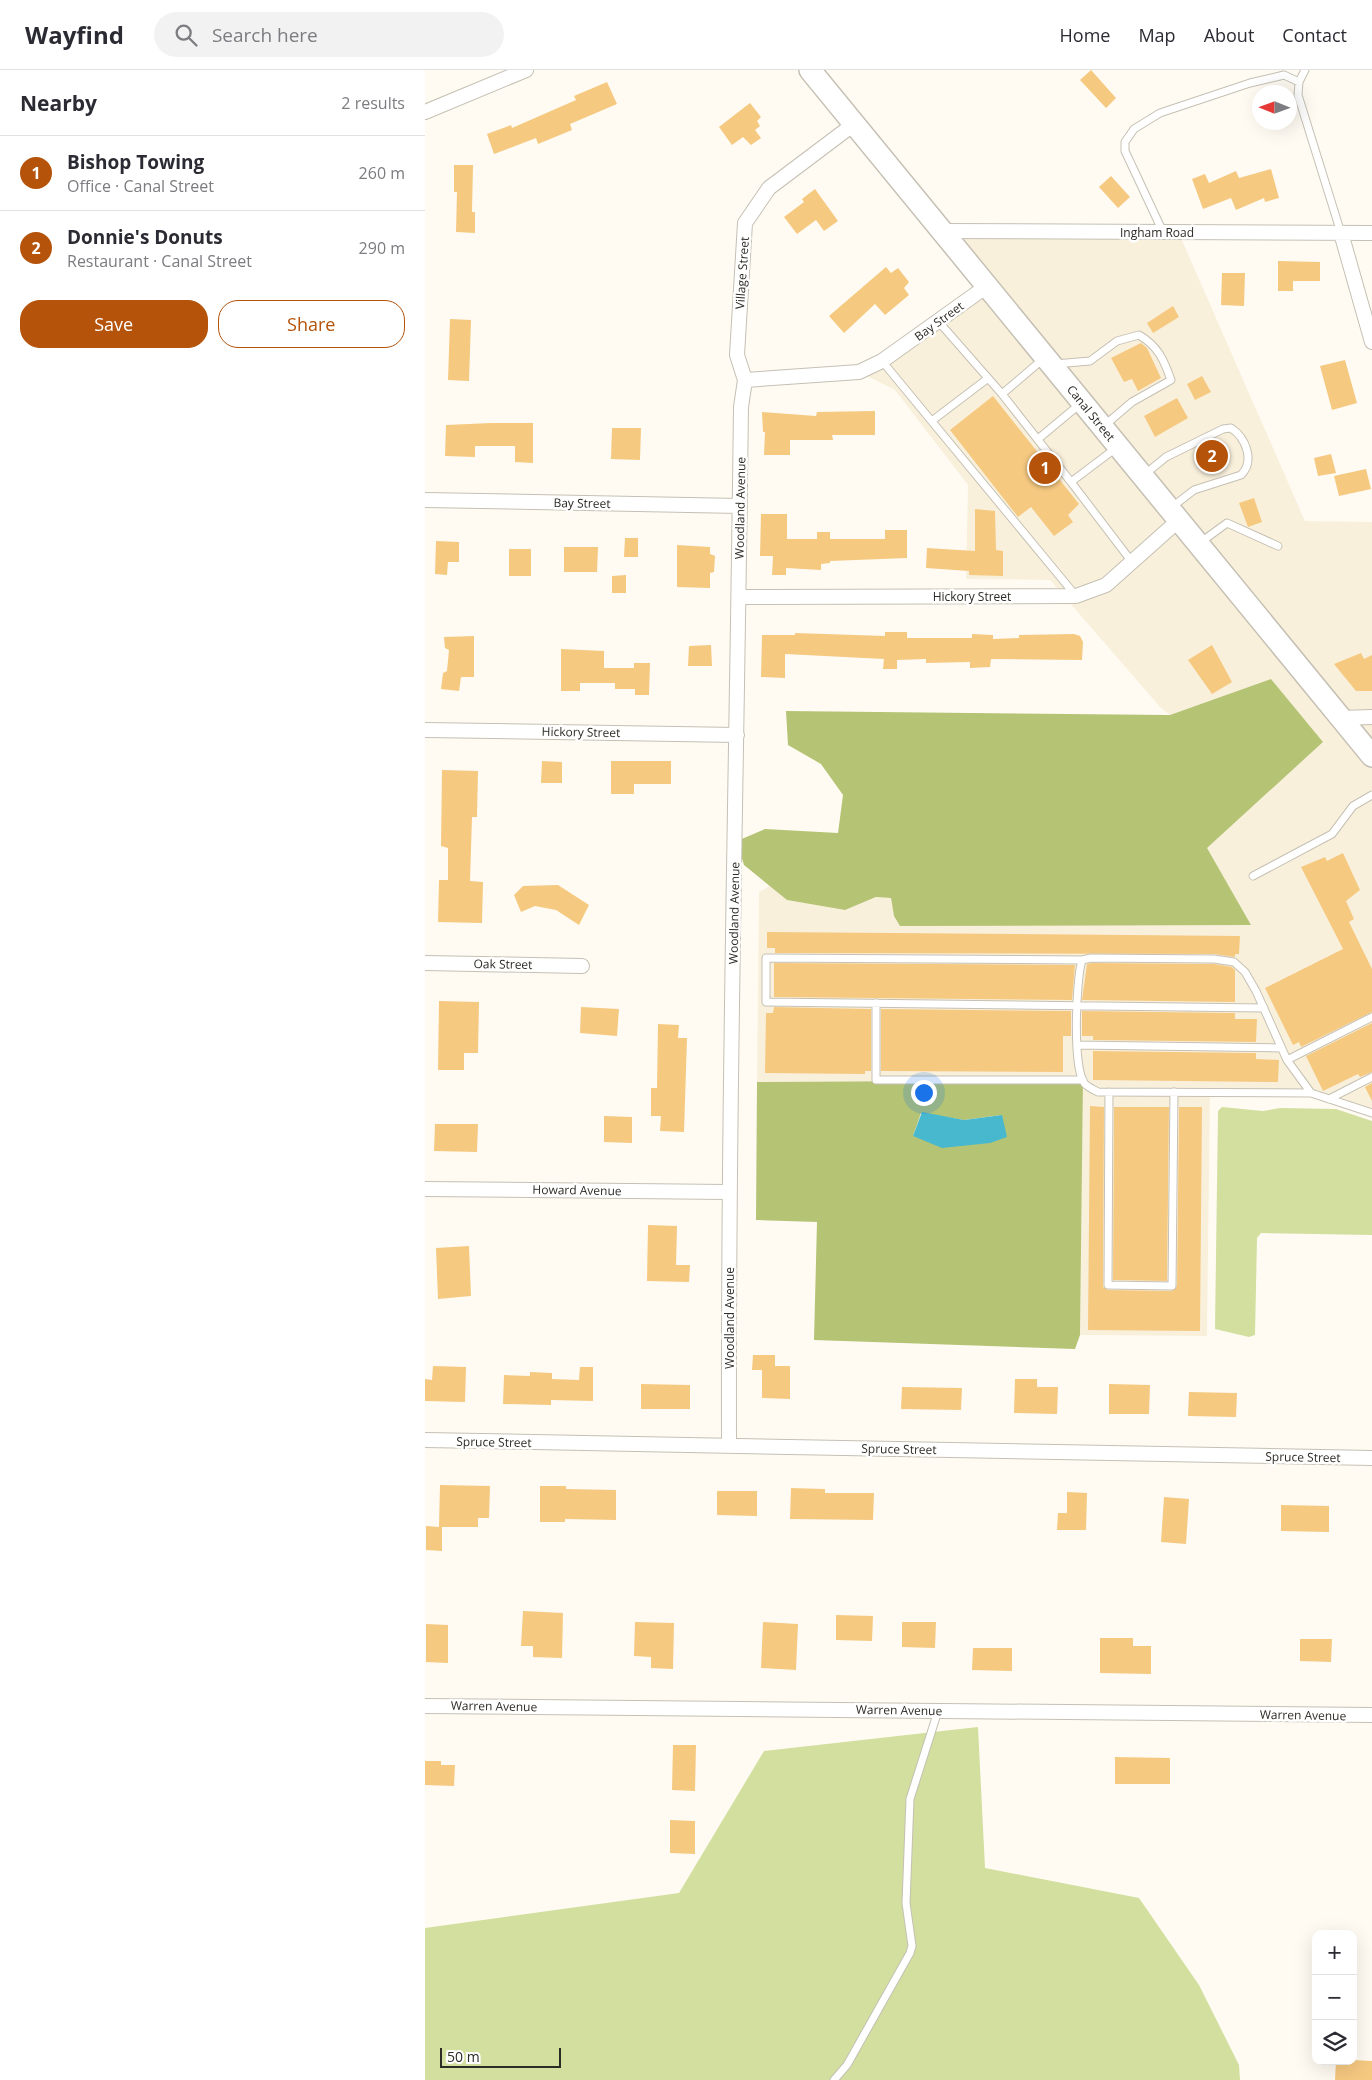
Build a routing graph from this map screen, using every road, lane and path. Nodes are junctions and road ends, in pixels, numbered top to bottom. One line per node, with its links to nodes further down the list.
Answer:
1 (525, 70): 5 (street)
2 (811, 70): 6 (main road, Canal Street)
3 (1305, 70): 4 (lane)
4 (1299, 82): 8 (lane); 9 (lane)
5 (425, 112)
6 (854, 124): 7 (main road, Canal Street); 17 (street, Village Street)
7 (942, 231): 8 (street, Ingham Road); 11 (main road, Canal Street)
8 (1163, 232): 9 (street, Ingham Road)
9 (1341, 233): 10 (street, Ingham Road); 13 (street)
10 (1372, 233)
11 (987, 286): 12 (street, Bay Street); 15 (main road, Canal Street)
12 (938, 321): 14 (street, Bay Street); 16 (lane)
13 (1372, 342)
14 (882, 361): 17 (street, Bay Street); 20 (lane)
15 (1049, 361): 18 (lane); 19 (main road, Canal Street); 21 (lane)
16 (987, 379): 18 (lane); 20 (lane)
17 (745, 380): 27 (street, Woodland Avenue)
18 (1002, 394): 22 (lane)
19 (1082, 402): 21 (main road, Canal Street); 22 (lane)
20 (933, 420): 32 (lane)
21 (1103, 427): 23 (main road, Canal Street)
22 (1038, 439): 25 (lane)
23 (1118, 446): 24 (main road, Canal Street); 25 (lane)
24 (1143, 476): 28 (main road, Canal Street); 28 (lane)
25 (1071, 482): 31 (lane)
26 (425, 500): 27 (street, Bay Street)
27 (740, 506): 33 (street, Woodland Avenue)
28 (1174, 514): 29 (main road, Canal Street); 31 (street, Hickory Street)
29 (1198, 544): 30 (lane); 35 (main road, Canal Street)
30 (1278, 546)
31 (1132, 562): 32 (street, Hickory Street)
32 (1076, 596): 33 (street, Hickory Street)
33 (739, 597): 37 (street, Woodland Avenue)
34 (1372, 717): 35 (street)
35 (1340, 718): 38 (main road, Canal Street)
36 (425, 730): 37 (street, Hickory Street)
37 (737, 735): 59 (street, Woodland Avenue)
38 (1372, 756)
39 (1372, 795): 40 (lane)
40 (1253, 876)
41 (1082, 960): 44 (lane); 45 (lane); 46 (lane)
42 (425, 962): 43 (street, Oak Street)
43 (582, 966)
44 (876, 1003): 45 (lane); 52 (lane)
45 (1077, 1005): 46 (lane); 48 (lane)
46 (1264, 1008): 49 (lane)
47 (1372, 1016): 50 (lane)
48 (1078, 1045): 49 (lane); 52 (lane)
49 (1281, 1048): 50 (lane)
50 (1287, 1060): 55 (lane)
51 (1372, 1077): 56 (lane)
52 (1083, 1080): 53 (lane)
53 (1109, 1092): 54 (lane); 54 (lane)
54 (1174, 1092): 55 (lane)
55 (1311, 1093): 56 (lane)
56 (1329, 1099): 57 (lane)
57 (1372, 1113)
58 (425, 1189): 59 (street, Howard Avenue)
59 (728, 1192): 61 (street, Woodland Avenue)
60 (425, 1440): 61 (street, Spruce Street)
61 (729, 1446): 62 (street, Spruce Street)
62 (1372, 1458)
63 (425, 1706): 64 (street, Warren Avenue)
64 (937, 1711): 65 (street, Warren Avenue); 66 (lane)
65 (1372, 1715)
66 (834, 2080)

